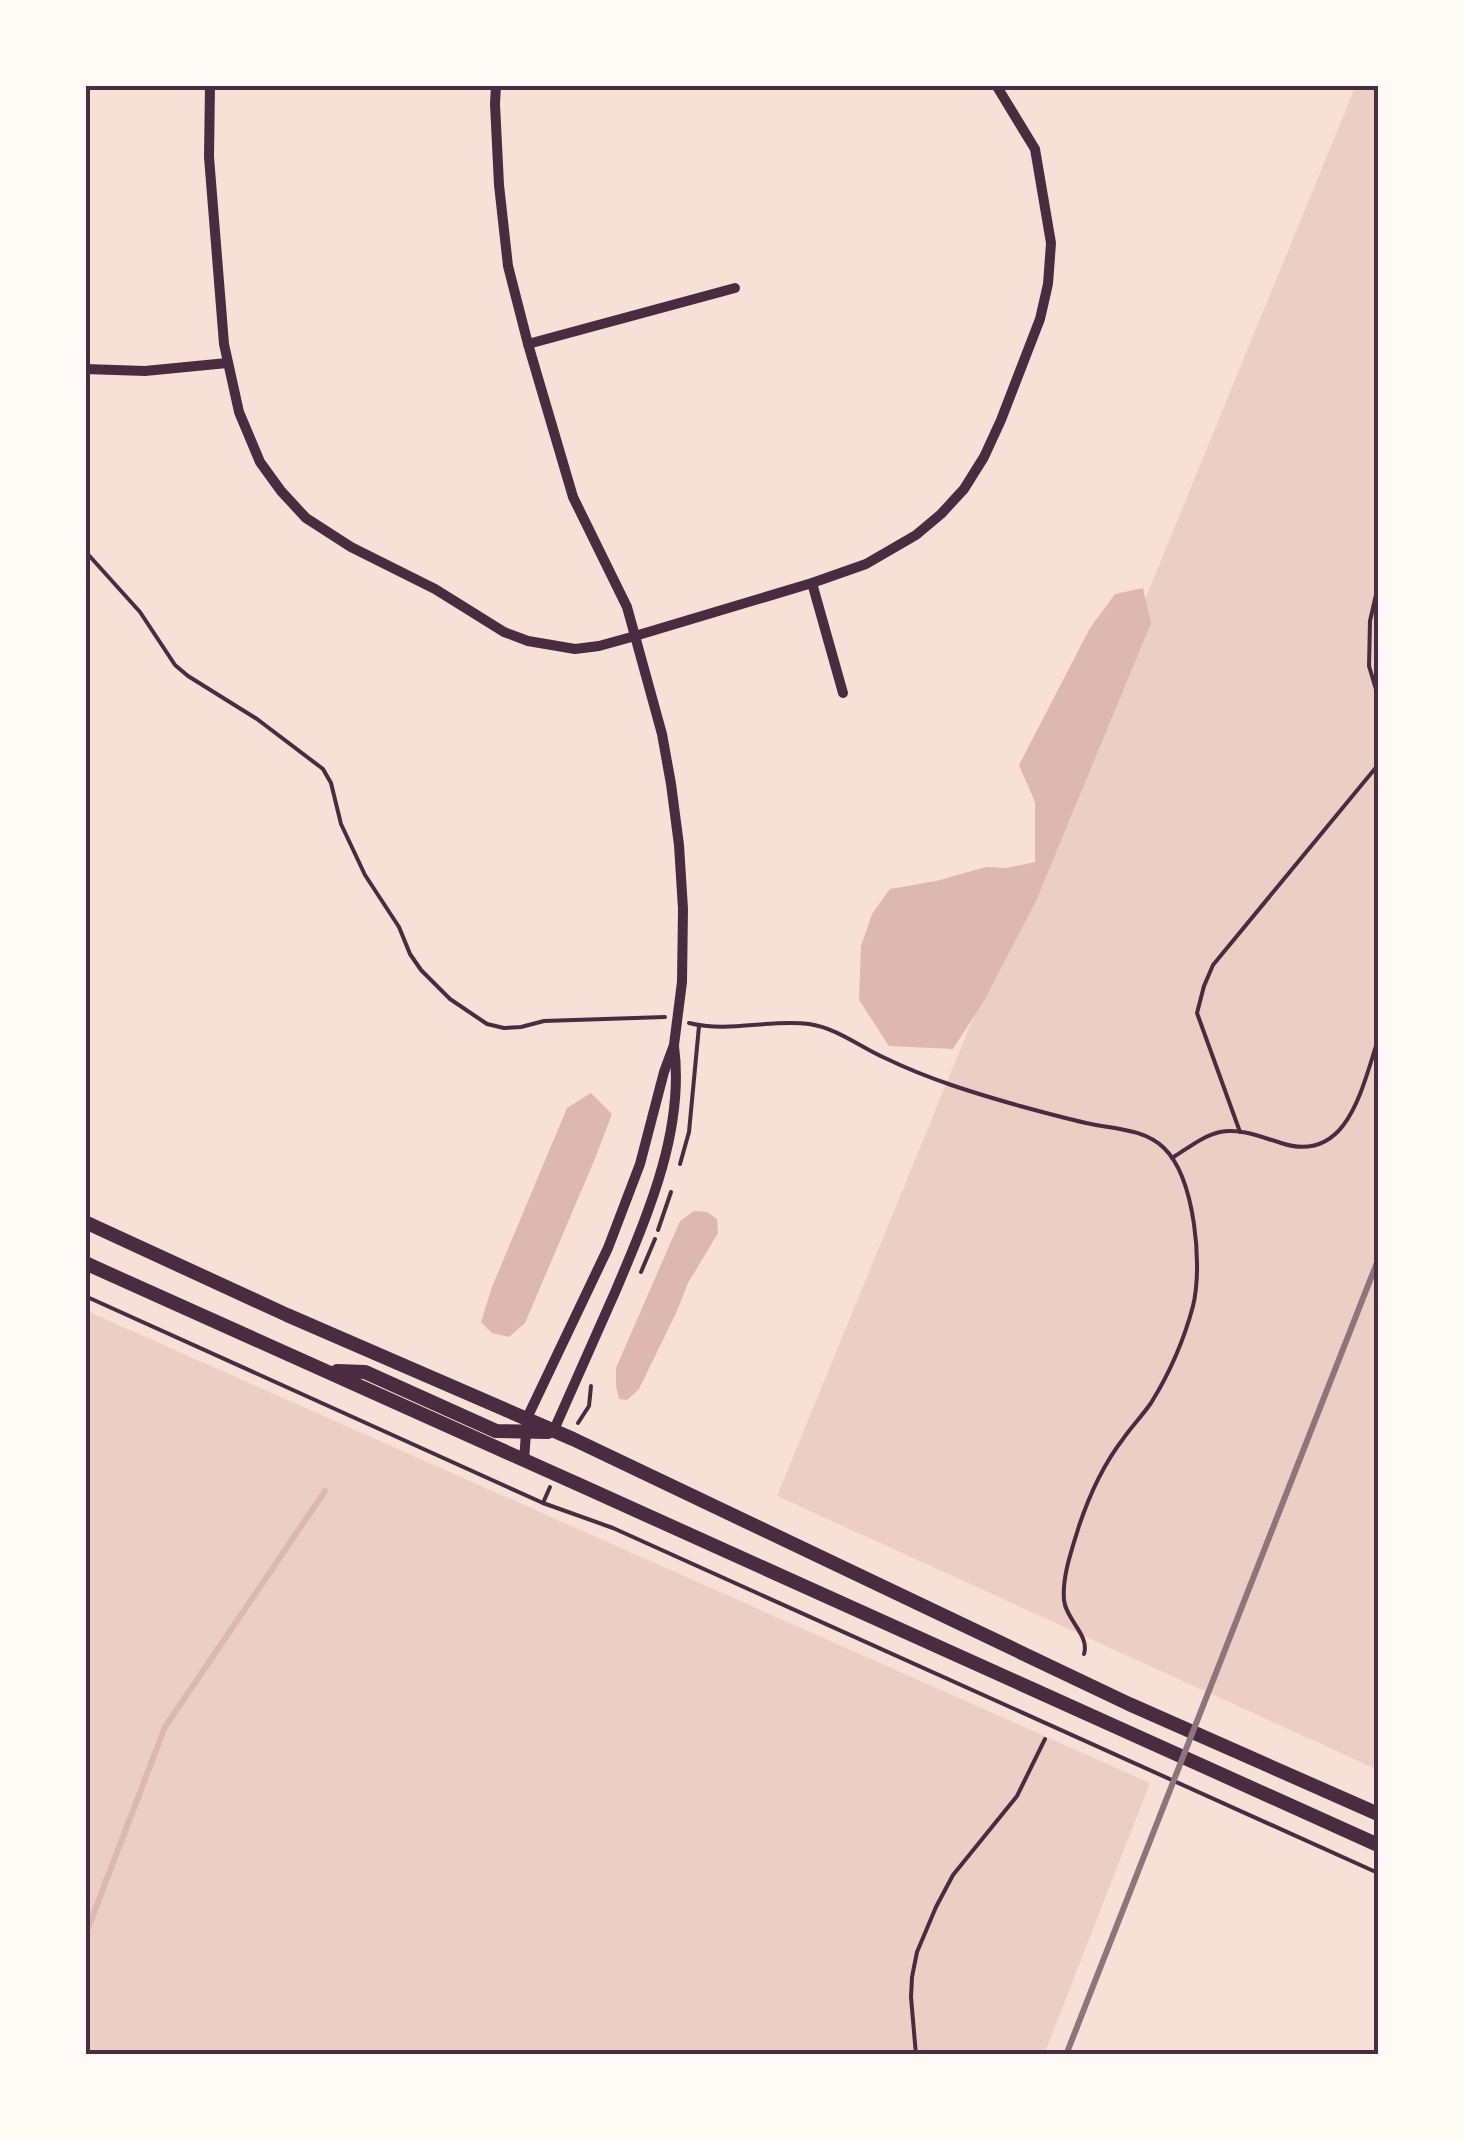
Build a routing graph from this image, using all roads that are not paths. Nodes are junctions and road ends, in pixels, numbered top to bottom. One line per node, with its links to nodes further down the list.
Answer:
1 (210, 85): 6 (street)
2 (496, 85): 5 (street)
3 (996, 85): 8 (street)
4 (735, 288): 5 (street)
5 (528, 344): 9 (street)
6 (227, 364): 7 (street); 9 (street)
7 (85, 369)
8 (812, 583): 9 (street); 10 (street)
9 (635, 636): 11 (street)
10 (843, 693)
11 (674, 1045): 15 (street); 16 (street)
12 (85, 1222): 15 (main road)
13 (85, 1264): 14 (main road)
14 (329, 1371): 15 (main road); 17 (main road)
15 (527, 1425): 16 (main road); 17 (street)
16 (554, 1432): 18 (main road)
17 (524, 1461): 19 (main road)
18 (1378, 1814)
19 (1378, 1844)

